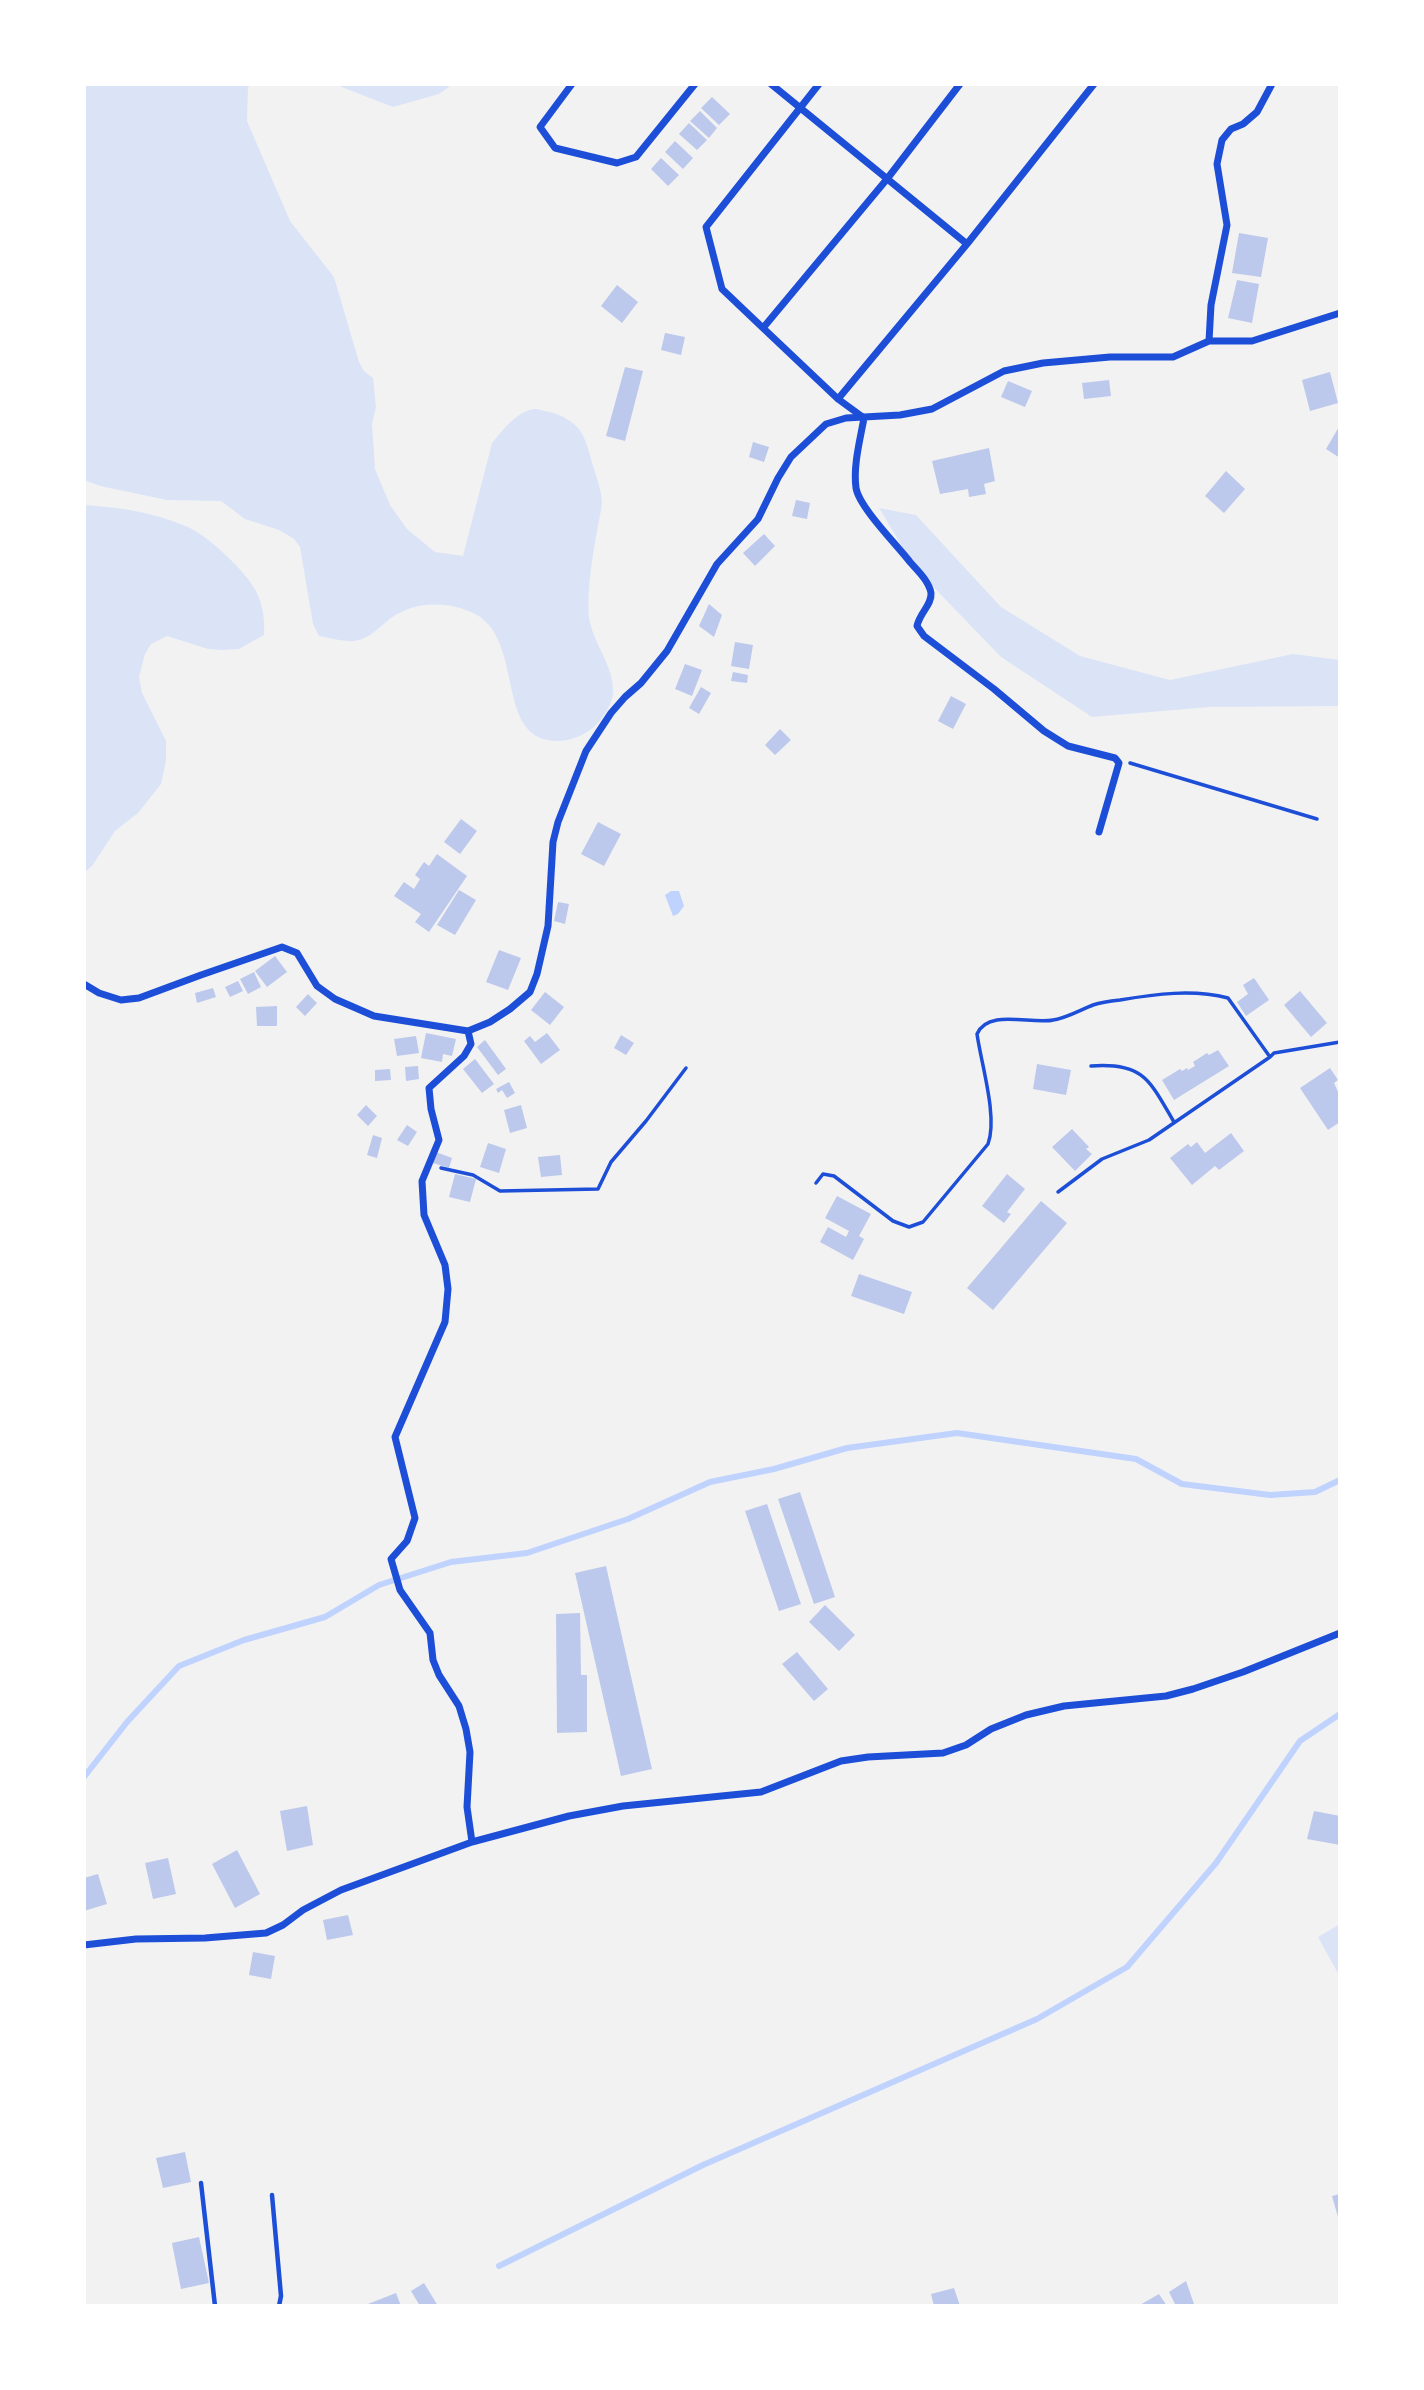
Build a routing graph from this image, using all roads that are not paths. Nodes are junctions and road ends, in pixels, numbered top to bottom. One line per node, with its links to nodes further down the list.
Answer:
1 (572, 84): 2 (street)
2 (695, 84)
3 (771, 84): 8 (street)
4 (819, 84): 8 (street)
5 (960, 84): 9 (street)
6 (1094, 84): 10 (street)
7 (1272, 84): 13 (street)
8 (800, 107): 9 (street); 12 (street)
9 (887, 179): 10 (street); 12 (street)
10 (967, 244): 14 (street)
11 (1340, 313): 13 (street)
12 (763, 328): 14 (street)
13 (1209, 341): 15 (street)
14 (838, 399): 15 (street)
15 (864, 418): 16 (street); 18 (street)
16 (1099, 832)
17 (84, 984): 18 (street)
18 (468, 1031): 20 (street)
19 (1340, 1633): 20 (street)
20 (472, 1842): 21 (street)
21 (84, 1945)
22 (201, 2183): 24 (lane)
23 (272, 2195): 25 (lane)
24 (215, 2306)
25 (279, 2306)

